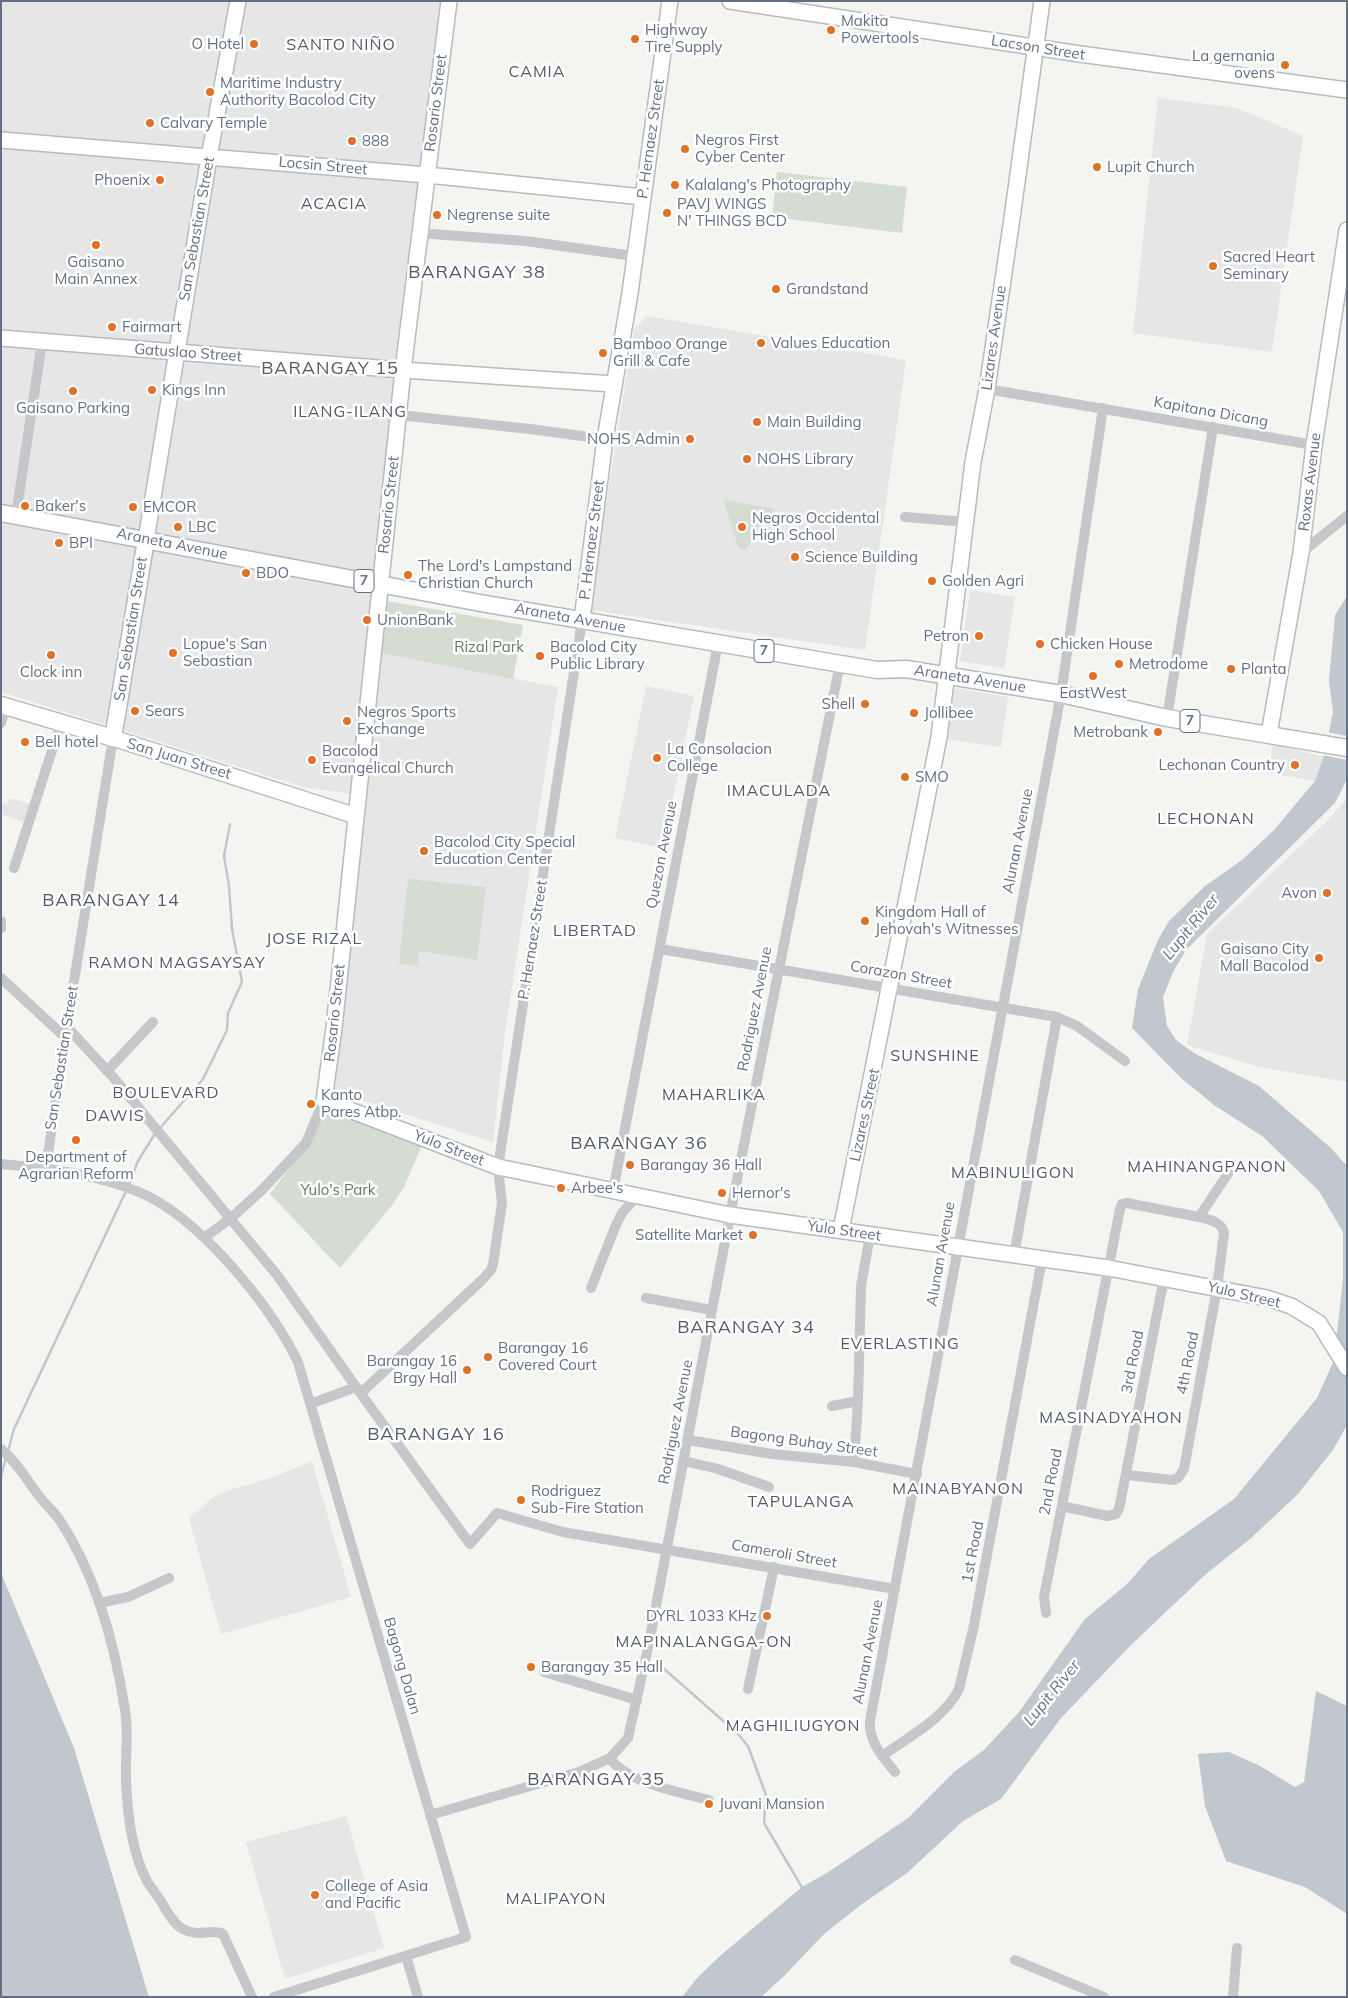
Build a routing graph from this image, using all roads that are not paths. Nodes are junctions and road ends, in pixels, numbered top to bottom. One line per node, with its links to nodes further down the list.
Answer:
1 (238, 1): 9 (street, San Sebastian Street)
2 (449, 1): 10 (street, Rosario Street)
3 (670, 1): 11 (street, P. Hernaez Street)
4 (730, 1): 6 (street, Lacson Street)
5 (1042, 1): 6 (street, Lizares Avenue)
6 (1035, 47): 7 (street, Lacson Street); 20 (street, Lizares Avenue)
7 (1347, 90)
8 (1, 140): 9 (street, Locsin Street)
9 (209, 156): 10 (street, Locsin Street); 17 (street, San Sebastian Street)
10 (427, 175): 11 (street, Locsin Street); 13 (street, Rosario Street)
11 (643, 197): 14 (street, P. Hernaez Street)
12 (1347, 230): 25 (street, Roxas Avenue)
13 (419, 233): 14 (street); 18 (street, Rosario Street)
14 (634, 256): 19 (street, P. Hernaez Street)
15 (1, 338): 16 (street, Gatuslao Street)
16 (42, 342): 17 (street, Gatuslao Street); 26 (street)
17 (177, 352): 18 (street, Gatuslao Street); 30 (street, San Sebastian Street)
18 (403, 370): 19 (street, Gatuslao Street); 22 (street, Rosario Street)
19 (614, 384): 24 (street, P. Hernaez Street)
20 (987, 389): 21 (street, Kapitana Dicang); 29 (street, Lizares Avenue)
21 (1103, 408): 23 (street, Kapitana Dicang); 37 (street, Alunan Avenue)
22 (399, 415): 24 (street); 32 (street, Rosario Street)
23 (1213, 427): 25 (street, Kapitana Dicang); 39 (street)
24 (605, 439): 33 (street, P. Hernaez Street)
25 (1314, 445): 31 (street, Roxas Avenue)
26 (9, 514): 30 (main road, Araneta Avenue / 7)
27 (1347, 516): 31 (street)
28 (904, 517): 29 (street)
29 (966, 522): 36 (street, Lizares Avenue)
30 (146, 540): 32 (main road, Araneta Avenue / 7); 43 (main road, San Sebastian Street)
31 (1301, 553): 42 (street, Roxas Avenue)
32 (380, 584): 33 (main road, Araneta Avenue / 7); 45 (street, Rosario Street)
33 (582, 620): 34 (main road, Araneta Avenue / 7); 61 (street, P. Hernaez Street)
34 (718, 643): 35 (main road, Araneta Avenue / 7); 49 (street, Quezon Avenue)
35 (840, 663): 36 (main road, Araneta Avenue / 7); 50 (street, Rodriguez Avenue)
36 (946, 675): 37 (main road, Araneta Avenue / 7); 52 (street, Lizares Street)
37 (1062, 694): 39 (main road, Araneta Avenue / 7); 53 (street, Alunan Avenue)
38 (4, 705): 40 (street); 41 (main road, San Juan Street)
39 (1167, 718): 42 (main road, Araneta Avenue / 7)
40 (1, 722)
41 (61, 723): 43 (main road, San Juan Street); 46 (street)
42 (1270, 734): 44 (main road, Araneta Avenue / 7)
43 (113, 738): 45 (street, San Juan Street); 56 (street, San Sebastian Street)
44 (1347, 748)
45 (356, 816): 59 (street, Rosario Street)
46 (14, 868)
47 (1, 921): 48 (street)
48 (1, 928)
49 (660, 950): 50 (street, Corazon Street); 64 (street, Quezon Avenue)
50 (778, 970): 52 (street, Corazon Street); 66 (street, Rodriguez Avenue)
51 (1, 978): 56 (street)
52 (890, 988): 53 (street, Corazon Street); 69 (street, Lizares Street)
53 (1002, 1008): 54 (street, Corazon Street); 72 (street, Alunan Avenue)
54 (1057, 1017): 57 (street, Corazon Street); 73 (street)
55 (153, 1022): 58 (street)
56 (66, 1032): 58 (street); 62 (street, San Sebastian Street)
57 (1125, 1060)
58 (107, 1071): 68 (street)
59 (324, 1100): 61 (street, Yulo Street); 68 (street)
60 (1, 1164): 62 (street, Bagong Dalan)
61 (498, 1167): 64 (street, Yulo Street); 82 (street, P. Hernaez Street)
62 (46, 1168): 71 (street, Bagong Dalan)
63 (1230, 1172): 67 (street)
64 (613, 1191): 65 (street, Yulo Street)
65 (638, 1195): 66 (street, Yulo Street); 77 (street)
66 (730, 1215): 69 (street, Yulo Street); 80 (street, Rodriguez Avenue)
67 (1200, 1217): 75 (street, 2nd Road); 78 (street, 4th Road)
68 (230, 1219): 71 (street); 82 (street)
69 (841, 1230): 70 (street, Yulo Street)
70 (870, 1234): 72 (street, Yulo Street); 83 (street)
71 (205, 1238): 84 (street, Bagong Dalan)
72 (958, 1247): 73 (street, Yulo Street); 90 (street, Alunan Avenue)
73 (1014, 1255): 74 (street, Yulo Street)
74 (1042, 1259): 75 (street, Yulo Street); 103 (street, 1st Road)
75 (1108, 1268): 76 (street, Yulo Street); 93 (street, 2nd Road)
76 (1164, 1278): 78 (street, Yulo Street); 91 (street, 3rd Road)
77 (591, 1288)
78 (1217, 1288): 81 (street, Yulo Street); 91 (street, 4th Road)
79 (646, 1298): 80 (street)
80 (712, 1310): 86 (street, Rodriguez Avenue)
81 (1347, 1368)
82 (358, 1390): 84 (street); 94 (street, Cameroli Street)
83 (858, 1401): 85 (street); 89 (street)
84 (310, 1404): 107 (street, Bagong Dalan)
85 (832, 1406)
86 (688, 1440): 88 (street, Rodriguez Avenue); 89 (street, Bagong Buhay Street)
87 (1, 1449): 98 (street)
88 (684, 1461): 92 (street); 94 (street, Rodriguez Avenue)
89 (854, 1462): 90 (street, Bagong Buhay Street)
90 (916, 1474): 97 (street, Alunan Avenue)
91 (1127, 1475): 93 (street, 3rd Road)
92 (768, 1487)
93 (1062, 1506): 99 (street, 2nd Road)
94 (667, 1550): 95 (street, Cameroli Street); 102 (street, Rodriguez Avenue)
95 (774, 1567): 97 (street, Cameroli Street); 101 (street)
96 (169, 1578): 98 (street)
97 (895, 1589): 103 (street, Alunan Avenue)
98 (99, 1603): 111 (street)
99 (1046, 1613)
100 (544, 1672): 102 (street)
101 (748, 1689)
102 (637, 1700): 104 (street, Rodriguez Avenue)
103 (882, 1756): 105 (street, Alunan Avenue)
104 (610, 1758): 106 (street); 107 (street, Rodriguez Avenue)
105 (895, 1772)
106 (709, 1800)
107 (430, 1815): 109 (street, Bagong Dalan)
108 (1237, 1948): 115 (street)
109 (406, 1956): 112 (street); 113 (street)
110 (1015, 1960): 114 (street)
111 (252, 1997)
112 (274, 1997)
113 (418, 1997)
114 (1104, 1997)
115 (1233, 1997)

